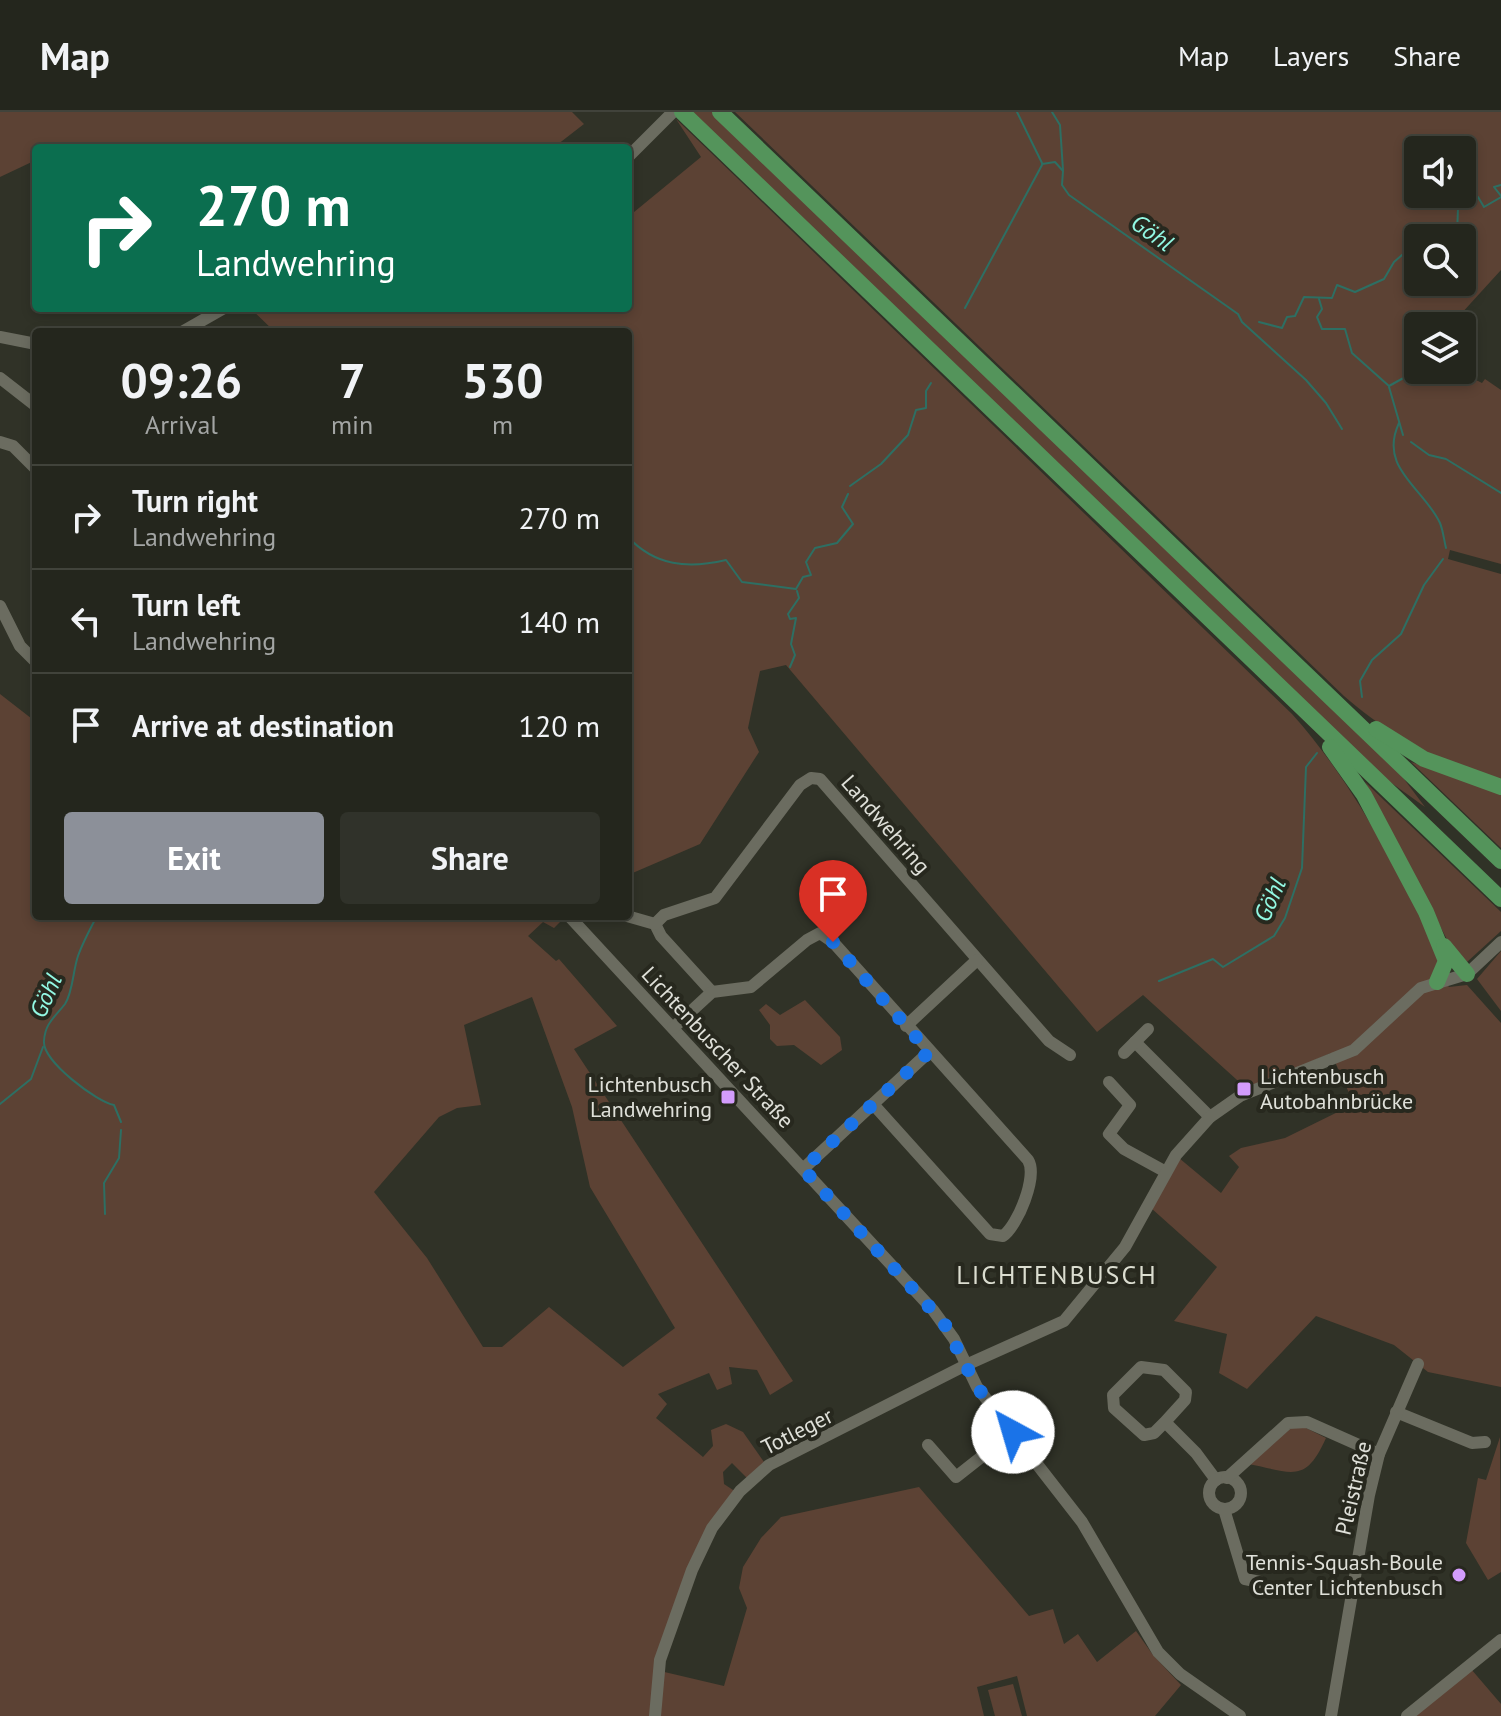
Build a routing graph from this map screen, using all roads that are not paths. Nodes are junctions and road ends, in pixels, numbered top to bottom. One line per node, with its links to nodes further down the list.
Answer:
1 (673, 112): 4 (street)
2 (682, 112): 15 (highway)
3 (720, 112): 16 (highway)
4 (632, 153)
5 (217, 312): 6 (street)
6 (190, 328)
7 (0, 337): 8 (street)
8 (32, 343)
9 (0, 378): 10 (street)
10 (32, 403)
11 (0, 442): 12 (street)
12 (32, 465)
13 (0, 606): 14 (street)
14 (32, 658)
15 (1307, 712): 19 (highway); 23 (highway)
16 (1349, 715): 17 (highway); 18 (highway)
17 (1501, 787)
18 (1501, 861)
19 (1501, 899)
20 (632, 917): 22 (street)
21 (573, 920): 30 (street, Lichtenbuscher Straße)
22 (655, 924): 25 (street, Landwehring); 28 (street)
23 (1437, 935): 26 (highway); 27 (highway)
24 (1498, 945): 26 (street)
25 (977, 960): 29 (street); 35 (street, Landwehring)
26 (1467, 974): 27 (street, Totleger)
27 (1437, 982): 38 (street, Totleger)
28 (712, 992): 29 (street); 30 (street)
29 (906, 1026): 33 (street)
30 (673, 1028): 39 (street, Lichtenbuscher Straße)
31 (1148, 1029): 32 (street)
32 (1135, 1042): 34 (street); 38 (street)
33 (929, 1052): 37 (street); 37 (street)
34 (1124, 1053)
35 (1070, 1055)
36 (1109, 1082): 40 (street)
37 (873, 1104): 39 (street)
38 (1210, 1117): 40 (street, Totleger)
39 (803, 1169): 42 (street, Lichtenbuscher Straße)
40 (1166, 1172): 42 (street, Totleger)
41 (1418, 1364): 43 (street, Pleistraße)
42 (966, 1365): 45 (street, Lichtenbuscher Straße); 53 (street, Totleger)
43 (1396, 1412): 46 (street); 48 (street, Pleistraße)
44 (1165, 1422): 44 (street); 49 (street)
45 (1013, 1432): 47 (street); 54 (street, Lichtenbuscher Straße)
46 (1485, 1442)
47 (928, 1445)
48 (1379, 1454): 49 (street); 55 (street, Pleistraße)
49 (1222, 1479): 50 (street); 50 (street)
50 (1224, 1509): 51 (street)
51 (1260, 1582)
52 (1501, 1640): 56 (street)
53 (655, 1716)
54 (1240, 1716)
55 (1331, 1716)
56 (1407, 1716)

